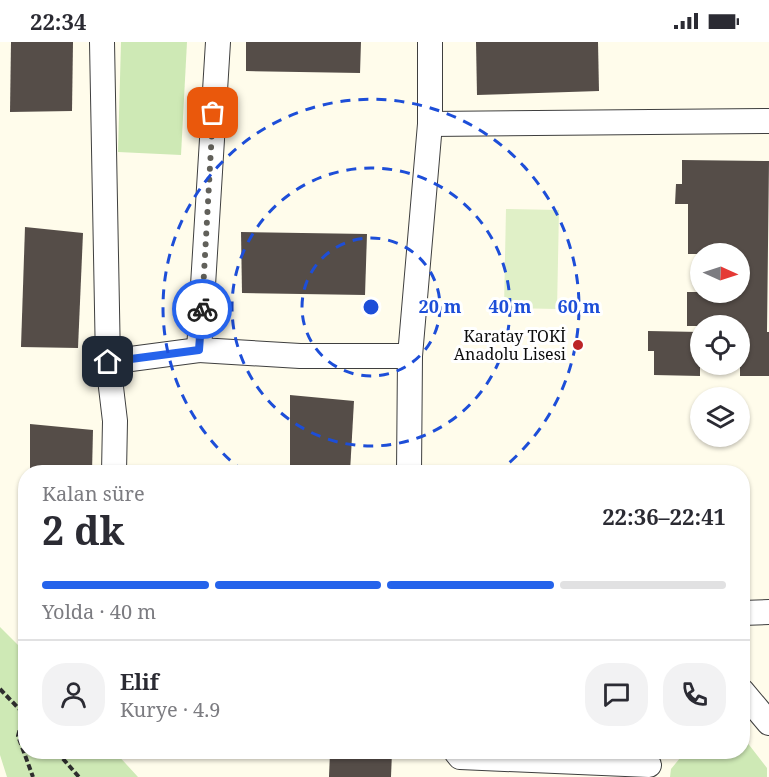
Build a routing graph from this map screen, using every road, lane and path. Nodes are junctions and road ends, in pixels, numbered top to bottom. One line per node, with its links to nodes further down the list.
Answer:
1 (102, 42): 8 (street)
2 (218, 42): 6 (street)
3 (431, 45): 5 (street)
4 (769, 122): 5 (street)
5 (430, 124): 7 (street)
6 (199, 350): 7 (street); 8 (street)
7 (410, 356): 10 (street)
8 (108, 362): 9 (street)
9 (114, 465)
10 (409, 465)
11 (769, 612): 12 (street)
12 (750, 613)
13 (0, 688): 15 (path)
14 (750, 700): 16 (street)
15 (18, 707)
16 (769, 723)
17 (26, 759): 21 (path)
18 (63, 759): 22 (path)
19 (500, 759): 20 (street)
20 (649, 764)
21 (33, 777)
22 (79, 777)

